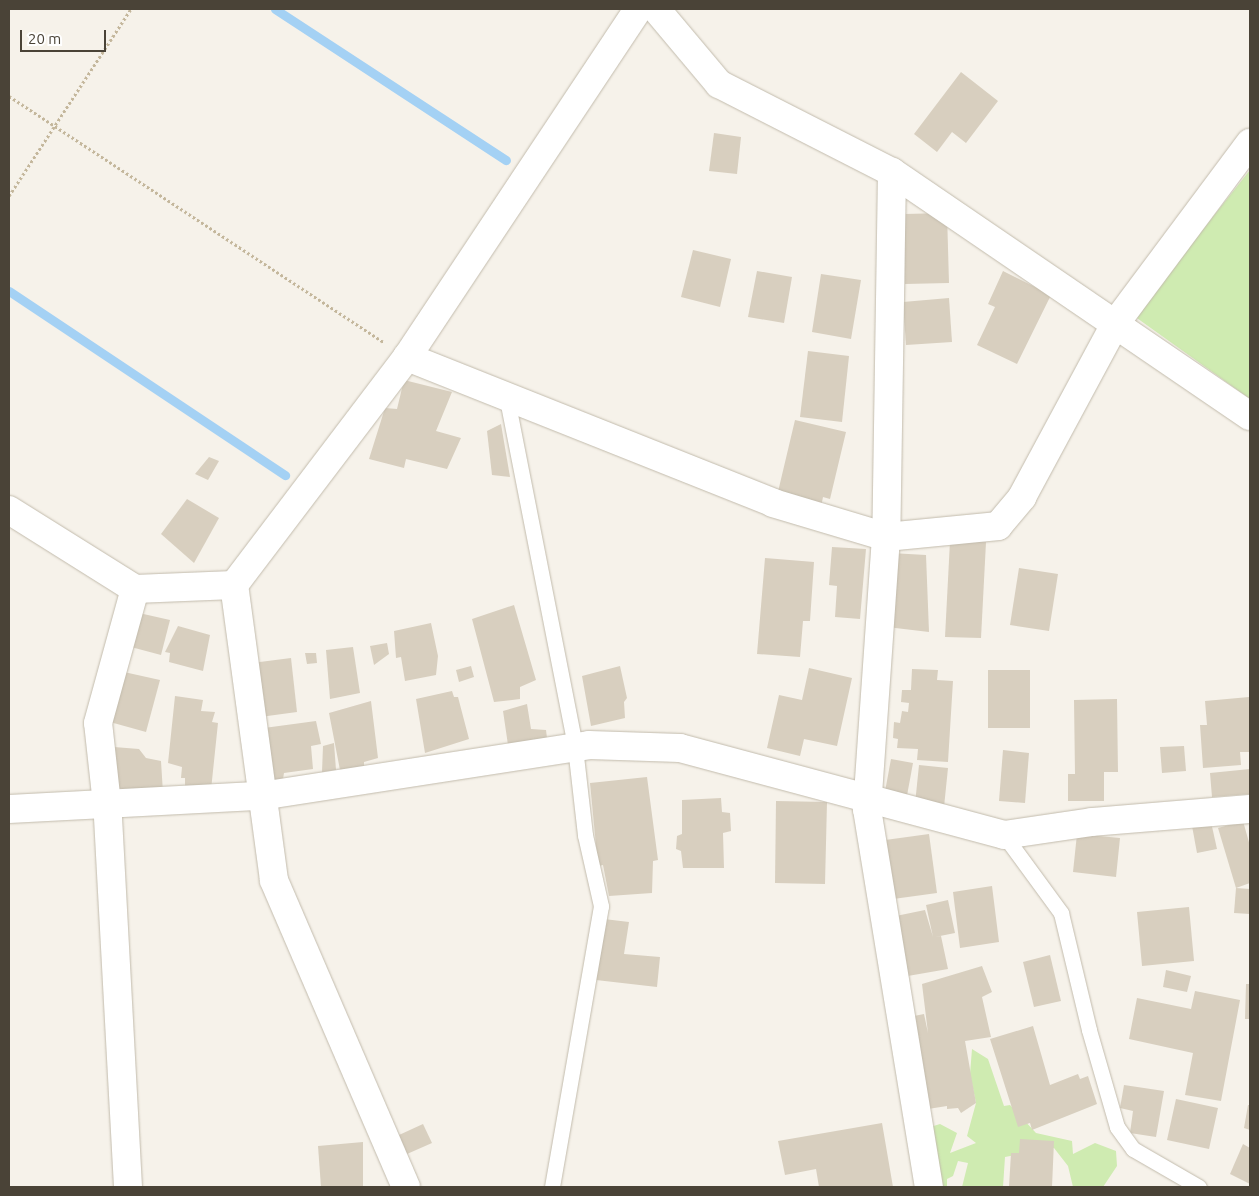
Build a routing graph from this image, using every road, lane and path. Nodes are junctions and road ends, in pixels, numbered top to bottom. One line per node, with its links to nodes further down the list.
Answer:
1 (131, 9): 5 (path)
2 (638, 9): 10 (street)
3 (656, 9): 7 (street)
4 (9, 96): 5 (path)
5 (53, 125): 8 (path); 10 (path)
6 (1250, 143): 9 (street)
7 (892, 172): 9 (street); 14 (street)
8 (9, 196)
9 (1115, 324): 12 (street); 14 (street)
10 (407, 357): 11 (street); 15 (street)
11 (506, 394): 14 (street); 17 (lane)
12 (1250, 416)
13 (9, 510): 16 (street)
14 (886, 537): 19 (street)
15 (234, 585): 16 (street); 18 (street)
16 (135, 589): 20 (street)
17 (575, 747): 18 (street); 19 (street); 26 (lane)
18 (261, 796): 20 (street); 25 (street)
19 (868, 799): 23 (street); 27 (street)
20 (107, 804): 21 (street); 24 (street)
21 (9, 809)
22 (1250, 809): 23 (street)
23 (1004, 835): 28 (lane)
24 (128, 1187)
25 (406, 1187)
26 (552, 1187)
27 (928, 1187)
28 (1199, 1187)

